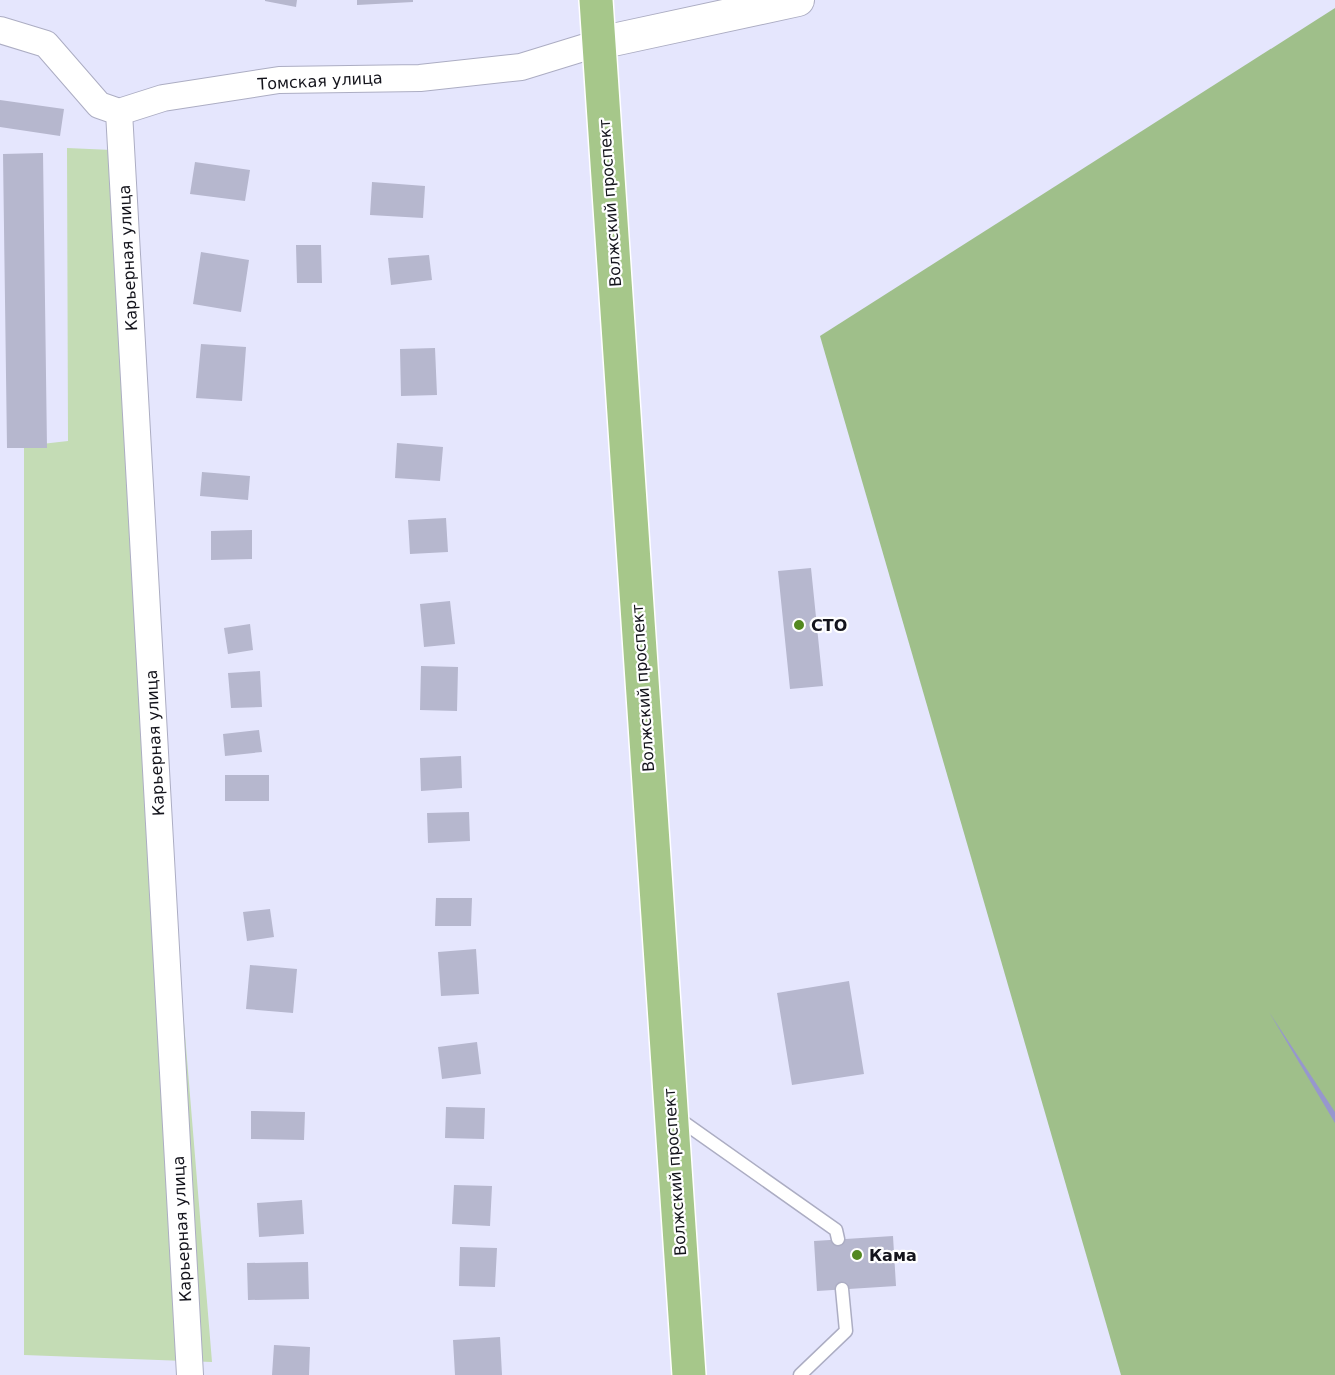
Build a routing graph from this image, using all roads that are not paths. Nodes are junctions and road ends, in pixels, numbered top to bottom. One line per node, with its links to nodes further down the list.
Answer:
1 (596, 0): 4 (main road, Волжский проспект)
2 (798, 0): 4 (street)
3 (0, 30): 5 (street)
4 (599, 42): 5 (street, Томская улица); 6 (main road, Волжский проспект)
5 (119, 112): 9 (street, Карьерная улица)
6 (671, 1113): 7 (lane); 10 (main road, Волжский проспект)
7 (837, 1239)
8 (842, 1289): 11 (lane)
9 (190, 1375)
10 (689, 1375)
11 (800, 1375)

